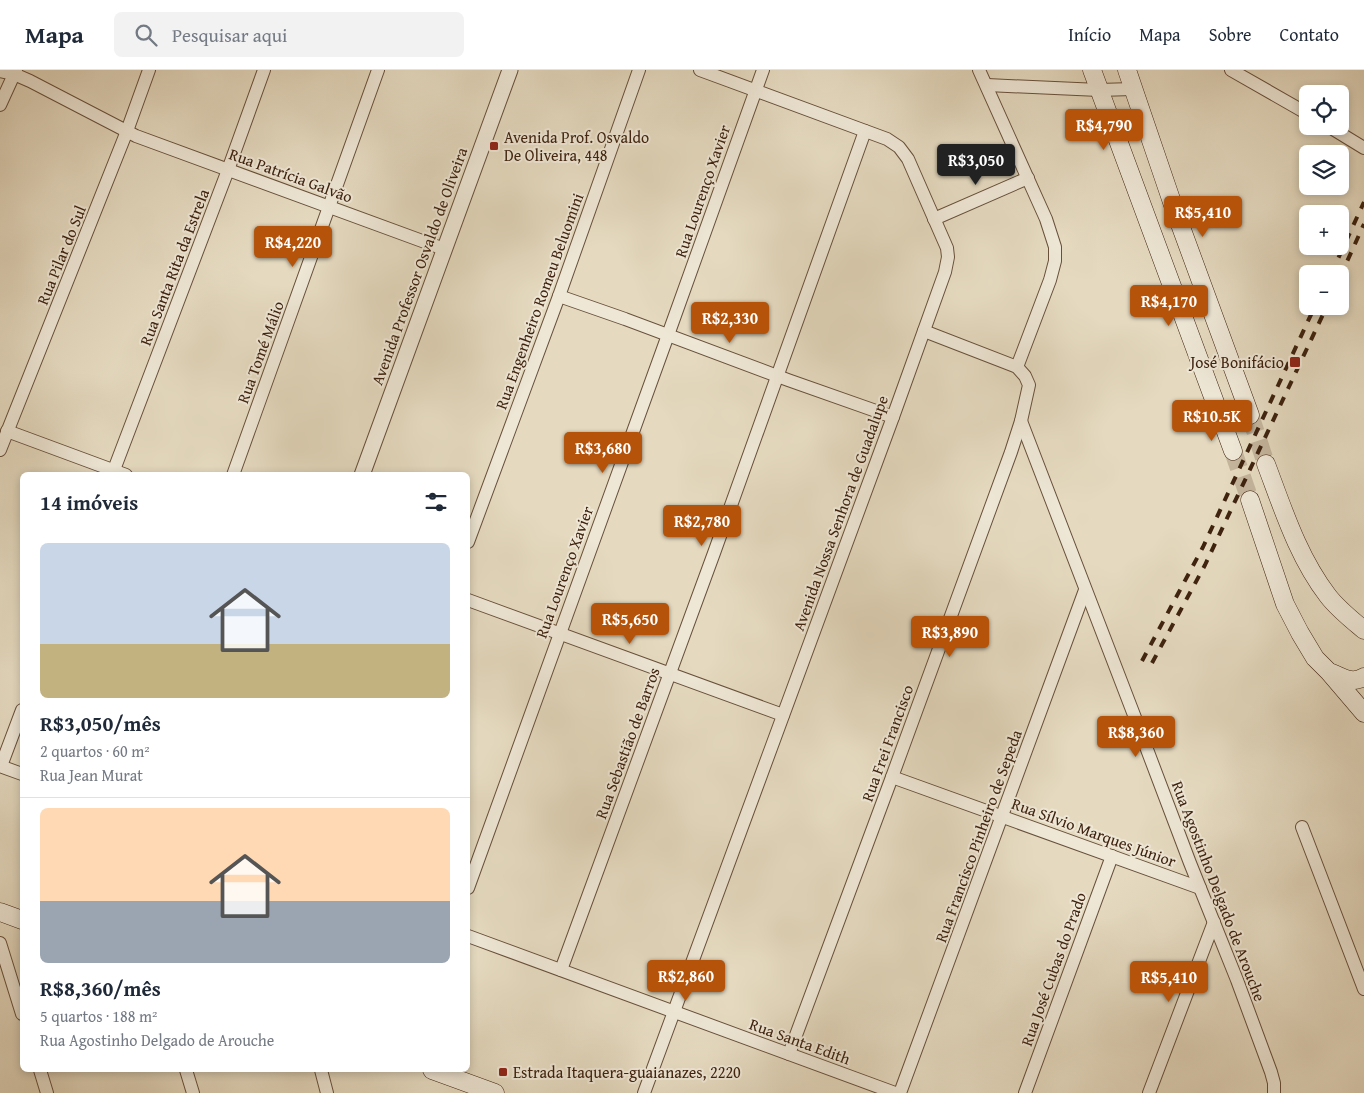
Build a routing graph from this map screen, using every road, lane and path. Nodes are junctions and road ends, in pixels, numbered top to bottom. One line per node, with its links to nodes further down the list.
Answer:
1 (149, 70): 20 (street, Rua Pilar do Sul)
2 (264, 70): 24 (street, Rua Santa Rita da Estrela)
3 (378, 70): 26 (street, Rua Tomé Málio)
4 (510, 70): 28 (street, Avenida Professor Osvaldo de Oliveira)
5 (639, 70): 29 (street, Rua Engenheiro Romeu Beluomini)
6 (700, 70): 17 (street, Avenida Nossa Senhora de Guadalupe)
7 (763, 70): 17 (street, Rua Lourenço Xavier)
8 (979, 70): 14 (street)
9 (1092, 70): 16 (main road)
10 (1127, 70): 15 (main road)
11 (1231, 70): 19 (street)
12 (0, 71): 13 (street, Rua Patrícia Galvão)
13 (15, 72): 18 (street); 20 (street, Rua Patrícia Galvão)
14 (986, 85): 16 (street); 25 (street)
15 (1133, 89): 16 (street); 34 (main road)
16 (1099, 90): 39 (main road)
17 (755, 91): 21 (street, Avenida Nossa Senhora de Guadalupe); 31 (street, Rua Lourenço Xavier)
18 (0, 105)
19 (1299, 109)
20 (127, 131): 24 (street, Rua Patrícia Galvão); 37 (street, Rua Pilar do Sul)
21 (865, 131): 27 (street, Avenida Nossa Senhora de Guadalupe); 33 (street, Rua Sebastião de Barros)
22 (1343, 135): 23 (street)
23 (1364, 148)
24 (228, 170): 26 (street, Rua Patrícia Galvão); 42 (street, Rua Santa Rita da Estrela)
25 (1028, 178): 27 (street); 32 (street)
26 (329, 207): 28 (street, Rua Patrícia Galvão); 43 (street, Rua Tomé Málio)
27 (934, 219): 30 (street, Avenida Nossa Senhora de Guadalupe)
28 (444, 249): 44 (street, Avenida Professor Osvaldo de Oliveira)
29 (559, 296): 31 (street); 46 (street, Rua Engenheiro Romeu Beluomini)
30 (924, 331): 32 (street); 35 (street, Avenida Nossa Senhora de Guadalupe)
31 (668, 335): 33 (street); 50 (street, Rua Lourenço Xavier)
32 (1017, 367): 36 (street, Rua Frei Francisco)
33 (778, 376): 35 (street); 52 (street, Rua Sebastião de Barros)
34 (1250, 415)
35 (893, 417): 56 (street, Avenida Nossa Senhora de Guadalupe)
36 (1021, 421): 47 (street, Rua Agostinho Delgado de Arouche); 59 (street, Rua Frei Francisco)
37 (7, 432): 38 (street, Rua Pilar do Sul); 41 (street)
38 (0, 450)
39 (1233, 452)
40 (1266, 464): 49 (main road)
41 (110, 472)
42 (113, 472)
43 (234, 472)
44 (363, 472)
45 (1250, 500): 51 (main road)
46 (470, 537)
47 (1086, 590): 60 (street, Rua Francisco Pinheiro de Sepeda); 64 (street, Rua Agostinho Delgado de Arouche)
48 (470, 601): 50 (street)
49 (1364, 630)
50 (559, 633): 52 (street); 63 (street, Rua Lourenço Xavier)
51 (1330, 672): 53 (main road); 54 (main road)
52 (670, 674): 56 (street); 70 (street, Rua Sebastião de Barros)
53 (1364, 677)
54 (1364, 713)
55 (20, 715): 57 (street)
56 (783, 715): 73 (street, Avenida Nossa Senhora de Guadalupe)
57 (0, 766): 58 (street)
58 (20, 773)
59 (892, 777): 60 (street, Rua Sílvio Marques Júnior); 74 (street, Rua Frei Francisco)
60 (1002, 816): 62 (street, Rua Sílvio Marques Júnior); 85 (street, Rua Francisco Pinheiro de Sepeda)
61 (1302, 827): 71 (street)
62 (1112, 856): 64 (street, Rua Sílvio Marques Júnior); 86 (street, Rua José Cubas do Prado)
63 (470, 882)
64 (1200, 888): 67 (street, Rua Agostinho Delgado de Arouche)
65 (0, 912): 66 (main road)
66 (20, 919)
67 (1214, 922): 87 (street); 88 (street, Rua Agostinho Delgado de Arouche)
68 (470, 937): 70 (street, Rua Santa Edith)
69 (0, 943): 72 (street)
70 (561, 970): 73 (street, Rua Santa Edith)
71 (1364, 989)
72 (20, 1008)
73 (673, 1012): 74 (street, Rua Santa Edith); 83 (street, Avenida Nossa Senhora de Guadalupe)
74 (789, 1054): 84 (street, Rua Santa Edith)
75 (41, 1072): 79 (street)
76 (187, 1072): 80 (street)
77 (321, 1072): 81 (street)
78 (437, 1072): 82 (main road)
79 (47, 1093)
80 (193, 1093)
81 (328, 1093)
82 (495, 1093)
83 (644, 1093)
84 (895, 1093)
85 (900, 1093)
86 (1025, 1093)
87 (1149, 1093)
88 (1274, 1093)

